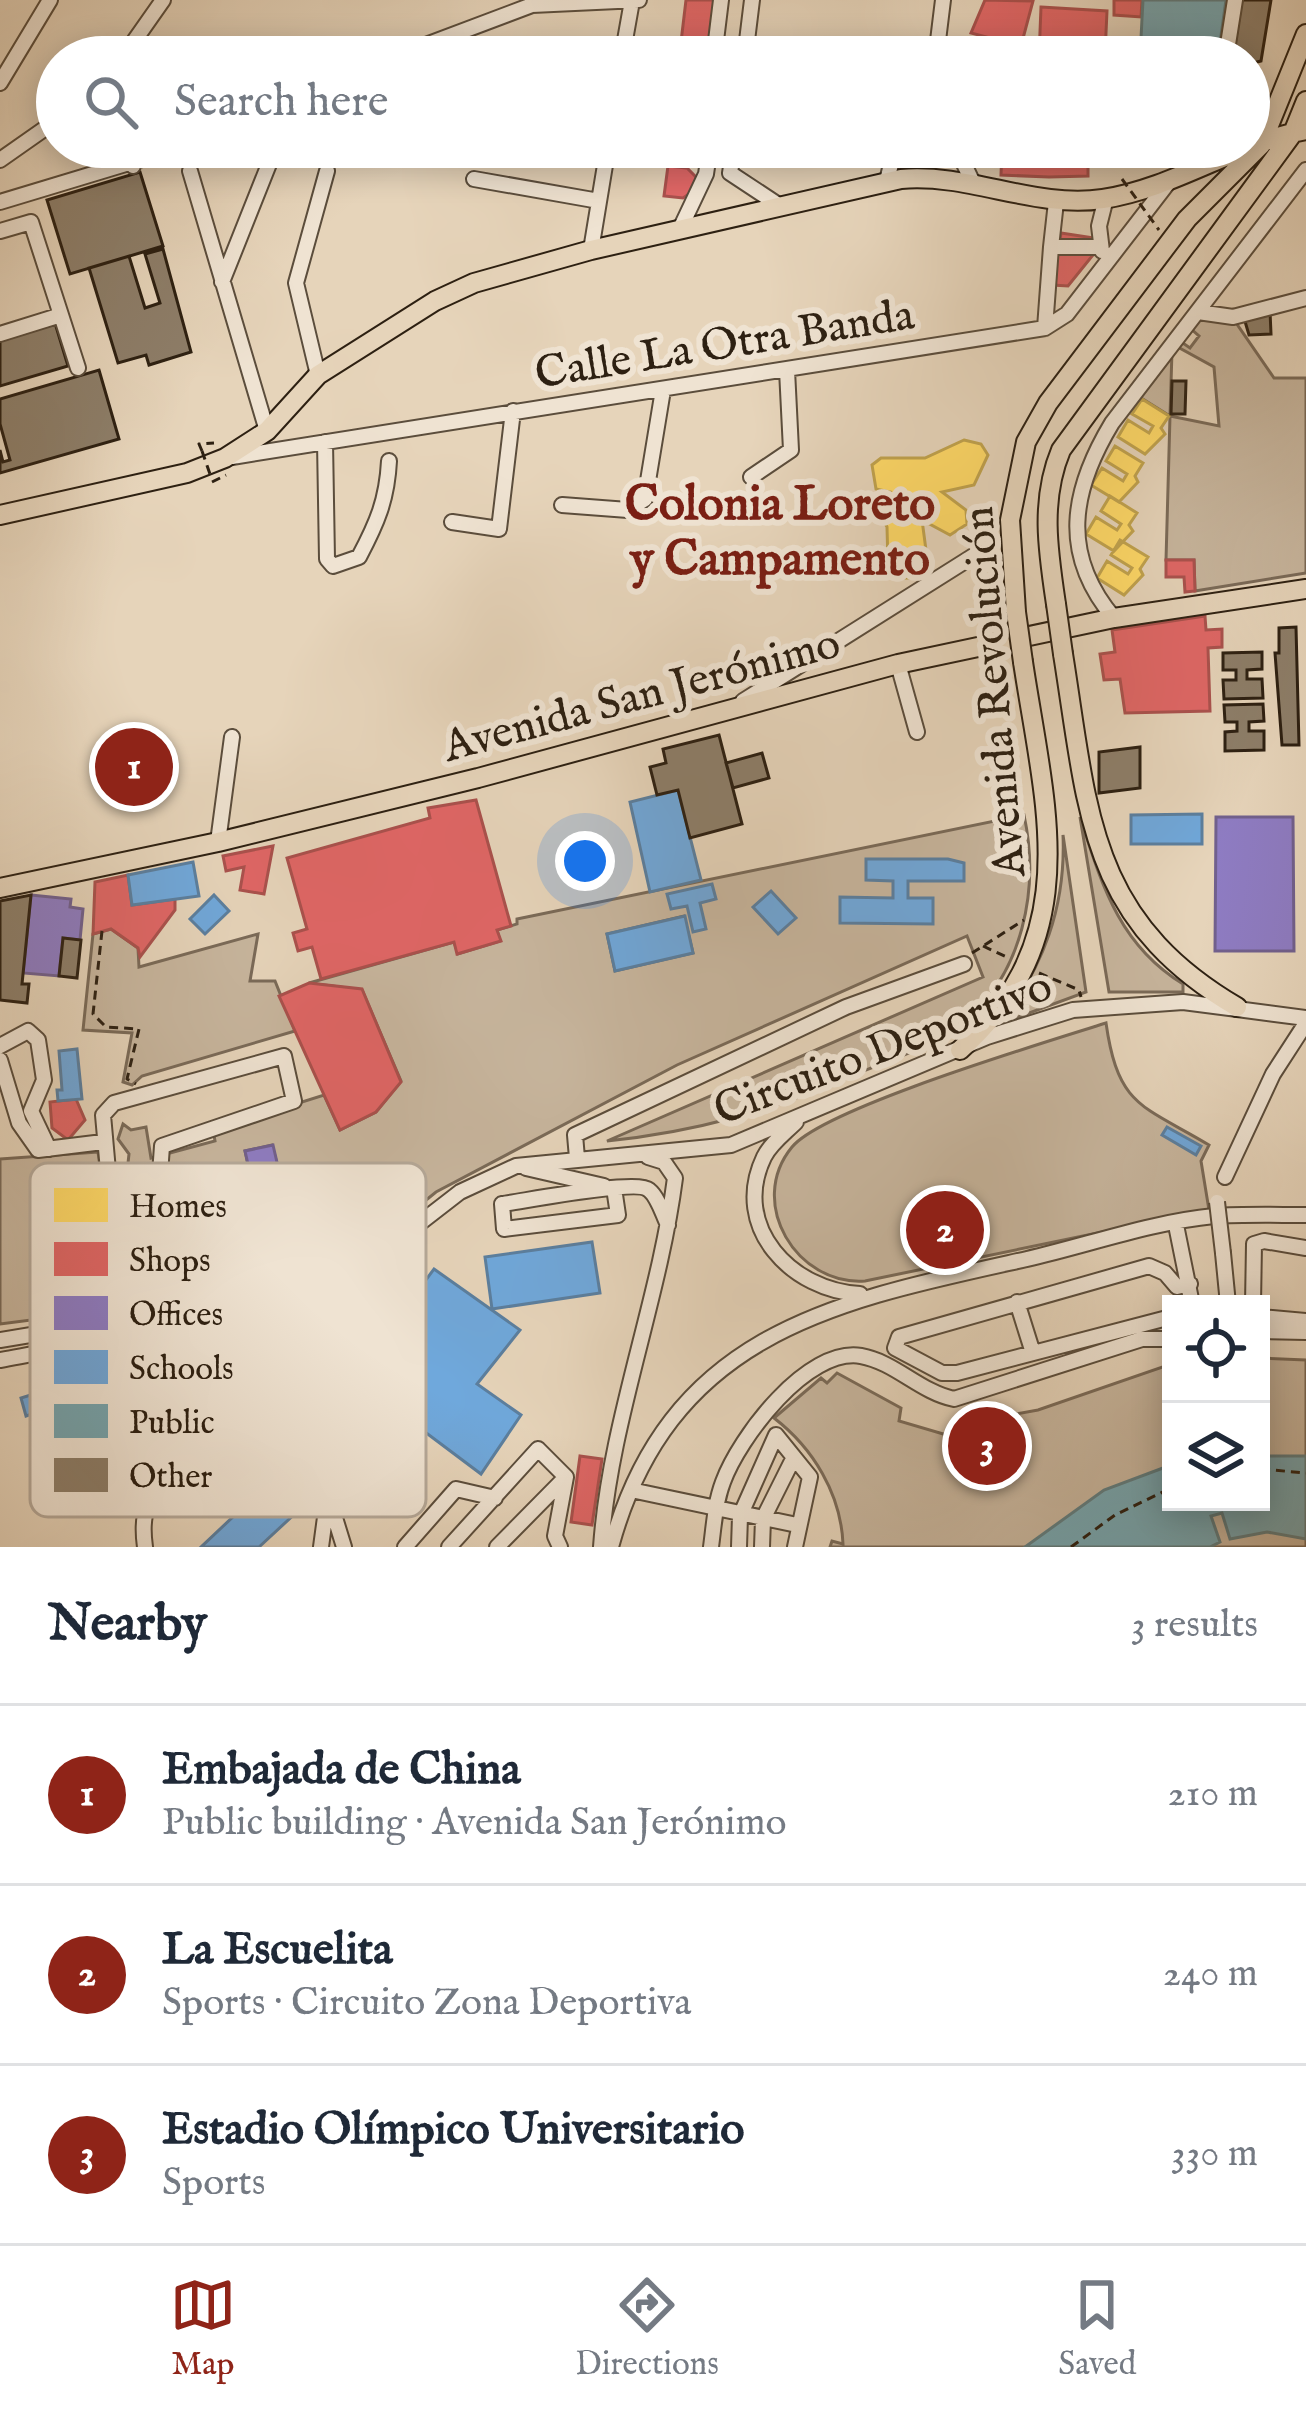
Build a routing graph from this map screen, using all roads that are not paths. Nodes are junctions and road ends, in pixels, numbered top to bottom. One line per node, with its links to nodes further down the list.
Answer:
1 (50, 0): 17 (street)
2 (163, 0): 10 (street)
3 (636, 0): 8 (street); 12 (street)
4 (721, 0): 13 (street)
5 (752, 0): 14 (street)
6 (943, 0): 15 (street)
7 (1235, 0): 16 (street)
8 (501, 7): 11 (street)
9 (1306, 34): 19 (main road, Avenida Revolución)
10 (138, 36)
11 (439, 36)
12 (627, 36)
13 (717, 36)
14 (748, 36)
15 (939, 36)
16 (1229, 36)
17 (0, 82)
18 (1306, 100): 20 (main road, Avenida Revolución)
19 (1270, 110)
20 (1299, 131): 68 (main road, Avenida Revolución)
21 (36, 135): 22 (street)
22 (0, 160)
23 (126, 168): 41 (street)
24 (267, 168): 50 (street)
25 (604, 168): 40 (street)
26 (707, 168): 44 (street)
27 (731, 168): 43 (street)
28 (890, 168): 36 (street)
29 (966, 168): 37 (street)
30 (1199, 168): 38 (main road)
31 (1231, 168): 69 (main road, Avenida Revolución)
32 (1306, 170): 52 (street)
33 (190, 171): 50 (street)
34 (327, 171): 58 (street)
35 (474, 179): 40 (street)
36 (887, 181): 37 (main road); 43 (main road)
37 (973, 183): 42 (main road)
38 (1168, 183): 39 (main road); 49 (street)
39 (1106, 198): 42 (main road); 47 (street)
40 (598, 200): 48 (street)
41 (0, 202)
42 (1056, 202): 46 (street)
43 (780, 206): 44 (main road)
44 (680, 229): 48 (main road)
45 (0, 231): 53 (street)
46 (1051, 247): 47 (street); 54 (street)
47 (1098, 247): 49 (street)
48 (591, 250): 58 (main road)
49 (1110, 259): 54 (street)
50 (222, 282): 61 (street)
51 (1306, 298): 52 (street)
52 (1198, 312): 75 (street)
53 (61, 315): 55 (street); 56 (street)
54 (1046, 328): 57 (street, Calle La Otra Banda)
55 (0, 334)
56 (78, 368)
57 (787, 370): 59 (street, Calle La Otra Banda); 65 (street)
58 (318, 376): 61 (main road)
59 (663, 390): 60 (street, Calle La Otra Banda); 66 (street)
60 (513, 411): 62 (street, Calle La Otra Banda); 70 (street)
61 (267, 430): 64 (main road)
62 (325, 442): 63 (street); 64 (street, Calle La Otra Banda)
63 (389, 461)
64 (226, 468): 67 (main road)
65 (752, 477)
66 (562, 505)
67 (0, 515)
68 (1047, 519): 69 (main road); 72 (main road, Avenida Revolución)
69 (1010, 520): 73 (main road, Avenida Revolución)
70 (452, 522)
71 (978, 553): 77 (street)
72 (1052, 574): 73 (main road); 83 (main road, Avenida Revolución, bridge)
73 (1012, 576): 86 (main road, Avenida Revolución, bridge)
74 (1306, 589): 75 (main road, Avenida San Jerónimo)
75 (1114, 618): 76 (main road, Avenida San Jerónimo)
76 (898, 664): 77 (main road, Avenida San Jerónimo); 78 (street)
77 (732, 708): 80 (main road, Avenida San Jerónimo)
78 (917, 732)
79 (232, 737): 80 (street)
80 (218, 842): 81 (main road, Avenida San Jerónimo)
81 (0, 888)
82 (964, 964): 92 (street)
83 (1237, 1007): 84 (street, Circuito Deportivo); 86 (street, Circuito Deportivo)
84 (1306, 1020): 96 (street)
85 (0, 1046): 90 (street)
86 (960, 1050): 88 (street, Circuito Deportivo)
87 (0, 1060): 90 (street)
88 (799, 1118): 91 (street, Circuito Deportivo); 105 (street)
89 (103, 1142): 90 (street); 93 (street); 94 (street)
90 (49, 1149)
91 (644, 1155): 92 (street, Circuito Deportivo); 102 (street)
92 (577, 1158): 95 (street, Circuito Deportivo)
93 (106, 1163)
94 (159, 1163)
95 (516, 1166): 97 (street); 99 (street, Circuito Deportivo)
96 (1225, 1177)
97 (614, 1188): 97 (street); 102 (street)
98 (1217, 1202): 107 (street, bridge)
99 (426, 1214)
100 (1306, 1215): 101 (street)
101 (1176, 1225): 104 (street); 105 (street)
102 (669, 1227): 139 (street)
103 (1306, 1248): 108 (street)
104 (1190, 1284): 106 (street); 109 (street)
105 (866, 1295): 123 (street)
106 (1191, 1295)
107 (1227, 1295)
108 (1253, 1295)
109 (1017, 1302): 118 (street); 118 (street)
110 (1270, 1318): 112 (street)
111 (1162, 1319): 118 (street)
112 (1306, 1321)
113 (1270, 1331): 114 (street)
114 (1306, 1332)
115 (30, 1334): 117 (street)
116 (1162, 1339): 125 (street)
117 (0, 1340)
118 (1033, 1353)
119 (30, 1355): 120 (street)
120 (0, 1360)
121 (794, 1457): 126 (street); 130 (street); 131 (street)
122 (566, 1477): 124 (street); 132 (street); 138 (street)
123 (631, 1490): 125 (street); 140 (street)
124 (495, 1498): 136 (street); 137 (street)
125 (716, 1511): 126 (street); 141 (street)
126 (740, 1516): 130 (street); 142 (street)
127 (143, 1517): 133 (street)
128 (325, 1517): 134 (street)
129 (335, 1517): 135 (street, Circuito Deportivo)
130 (763, 1519): 131 (street); 143 (street)
131 (797, 1525): 144 (street)
132 (553, 1543)
133 (145, 1547)
134 (321, 1547)
135 (344, 1547)
136 (405, 1547)
137 (449, 1547)
138 (497, 1547)
139 (601, 1547)
140 (611, 1547)
141 (711, 1547)
142 (739, 1547)
143 (762, 1547)
144 (795, 1547)

